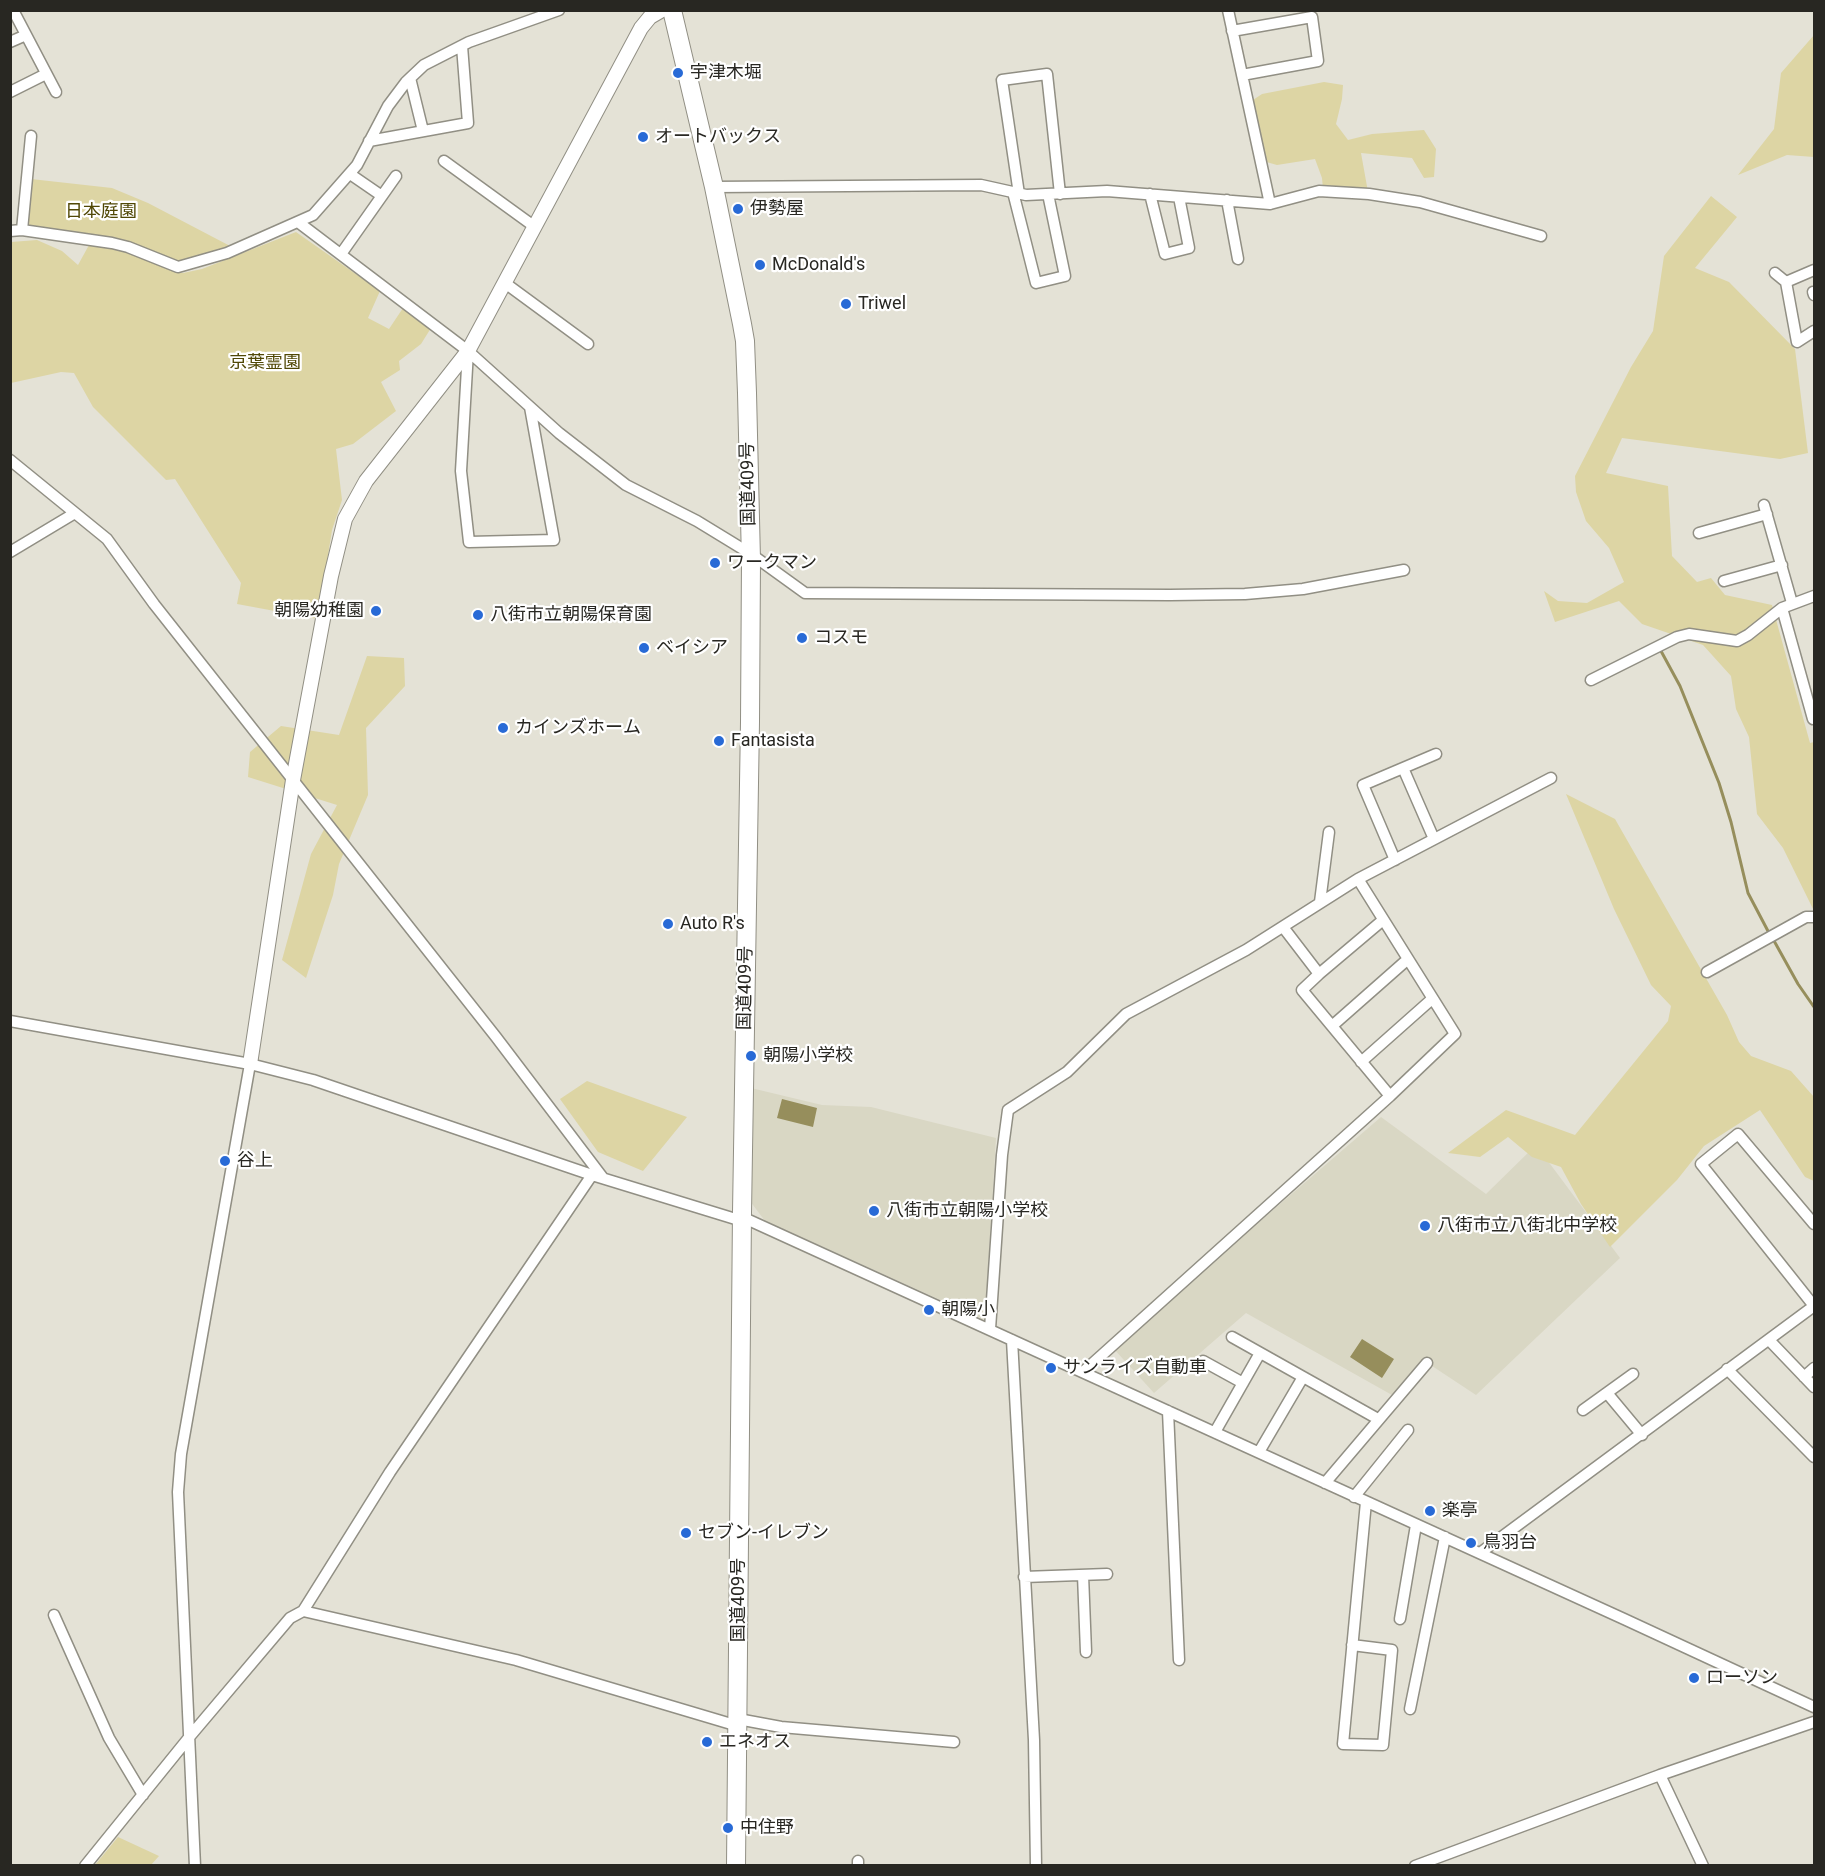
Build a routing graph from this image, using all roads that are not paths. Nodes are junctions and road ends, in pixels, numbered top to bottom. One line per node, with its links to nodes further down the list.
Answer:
1 (13, 10): 7 (street)
2 (559, 10): 9 (street)
3 (662, 10): 31 (street)
4 (672, 10): 21 (highway, 国道409号)
5 (1228, 10): 6 (street)
6 (1232, 31): 11 (street); 11 (street)
7 (26, 35): 8 (street); 10 (street)
8 (10, 42)
9 (462, 46): 12 (street); 15 (street)
10 (46, 74): 13 (street); 14 (street)
11 (1242, 75): 29 (street)
12 (410, 78): 15 (street); 17 (street)
13 (10, 92)
14 (56, 92)
15 (423, 131): 17 (street)
16 (31, 136): 32 (street)
17 (369, 141): 19 (street)
18 (444, 161): 31 (street)
19 (350, 174): 26 (street); 30 (street)
20 (396, 176): 26 (street)
21 (714, 187): 22 (street); 48 (highway, 国道409号)
22 (1016, 193): 23 (street); 23 (street); 24 (street)
23 (1048, 194): 24 (street)
24 (1060, 194): 25 (street)
25 (1150, 194): 27 (street); 27 (street)
26 (382, 196): 34 (street)
27 (1179, 197): 28 (street)
28 (1227, 201): 29 (street); 35 (street)
29 (1270, 204): 33 (street)
30 (298, 222): 32 (street); 34 (street)
31 (535, 228): 39 (street)
32 (16, 231)
33 (1541, 236)
34 (341, 254): 42 (street)
35 (1238, 259)
36 (1815, 270): 38 (street)
37 (1775, 273): 38 (street)
38 (1786, 282): 40 (street)
39 (505, 283): 41 (street); 42 (street)
40 (1815, 331)
41 (588, 344)
42 (468, 351): 43 (street); 43 (street); 59 (street)
43 (530, 406): 48 (street)
44 (10, 460): 45 (street)
45 (75, 513): 47 (street); 59 (street)
46 (1699, 533): 49 (street)
47 (10, 552)
48 (751, 554): 50 (street); 78 (highway, 国道409号)
49 (1782, 565): 51 (street); 53 (street)
50 (1404, 570)
51 (1725, 581)
52 (1815, 596): 53 (street)
53 (1787, 606): 54 (street); 55 (street)
54 (1591, 680)
55 (1813, 719)
56 (1436, 754): 57 (street)
57 (1403, 768): 61 (street); 62 (street)
58 (1551, 778): 61 (street)
59 (293, 780): 75 (street); 77 (street)
60 (1329, 832): 64 (street)
61 (1434, 839): 62 (street)
62 (1395, 860): 63 (street)
63 (1358, 879): 64 (street); 66 (street)
64 (1320, 902): 67 (street)
65 (1815, 917): 69 (street)
66 (1383, 920): 68 (street); 70 (street)
67 (1283, 927): 70 (street); 81 (street)
68 (1408, 960): 71 (street); 73 (street)
69 (1707, 972)
70 (1319, 974): 73 (street)
71 (1432, 999): 74 (street); 76 (street)
72 (10, 1021): 75 (street)
73 (1332, 1026): 74 (street)
74 (1361, 1062): 76 (street)
75 (250, 1064): 77 (street); 124 (street)
76 (1390, 1096): 90 (street)
77 (598, 1177): 78 (street); 114 (street)
78 (742, 1219): 81 (street); 123 (highway, 国道409号)
79 (1815, 1224): 80 (street)
80 (1814, 1306): 84 (street)
81 (990, 1329): 83 (street)
82 (1232, 1337): 85 (street)
83 (1012, 1340): 90 (street); 113 (street)
84 (1769, 1340): 89 (street); 93 (street)
85 (1260, 1353): 92 (street); 94 (street)
86 (1203, 1361): 94 (street)
87 (1427, 1363): 99 (street)
88 (1815, 1368): 93 (street)
89 (1727, 1369): 102 (street); 104 (street)
90 (1083, 1372): 98 (street)
91 (1633, 1374): 96 (street)
92 (1303, 1377): 99 (street); 103 (street)
93 (1804, 1377): 95 (street)
94 (1243, 1383): 101 (street)
95 (1815, 1387)
96 (1607, 1392): 97 (street); 102 (street)
97 (1582, 1410)
98 (1168, 1411): 101 (street); 119 (street)
99 (1378, 1419): 105 (street)
100 (1408, 1430): 106 (street)
101 (1215, 1432): 103 (street)
102 (1642, 1435): 110 (street)
103 (1259, 1452): 105 (street)
104 (1815, 1457)
105 (1325, 1484): 106 (street)
106 (1354, 1497): 107 (street)
107 (1366, 1502): 108 (street); 117 (street)
108 (1416, 1525): 109 (street); 116 (street)
109 (1445, 1537): 110 (street); 121 (street)
110 (1480, 1553): 120 (street)
111 (1107, 1574): 112 (street)
112 (1083, 1575): 113 (street); 118 (street)
113 (1024, 1577): 131 (street)
114 (303, 1611): 123 (street); 124 (street)
115 (54, 1616): 127 (street)
116 (1400, 1619)
117 (1352, 1645): 117 (street)
118 (1086, 1652)
119 (1179, 1660)
120 (1815, 1707)
121 (1410, 1709)
122 (1815, 1722): 126 (street)
123 (738, 1723): 125 (street); 130 (highway, 国道409号)
124 (191, 1736): 127 (street); 129 (street)
125 (954, 1742)
126 (1660, 1775): 132 (street); 133 (street)
127 (143, 1795): 128 (street)
128 (85, 1866)
129 (195, 1866)
130 (736, 1866)
131 (1036, 1866)
132 (1414, 1866)
133 (1702, 1866)

